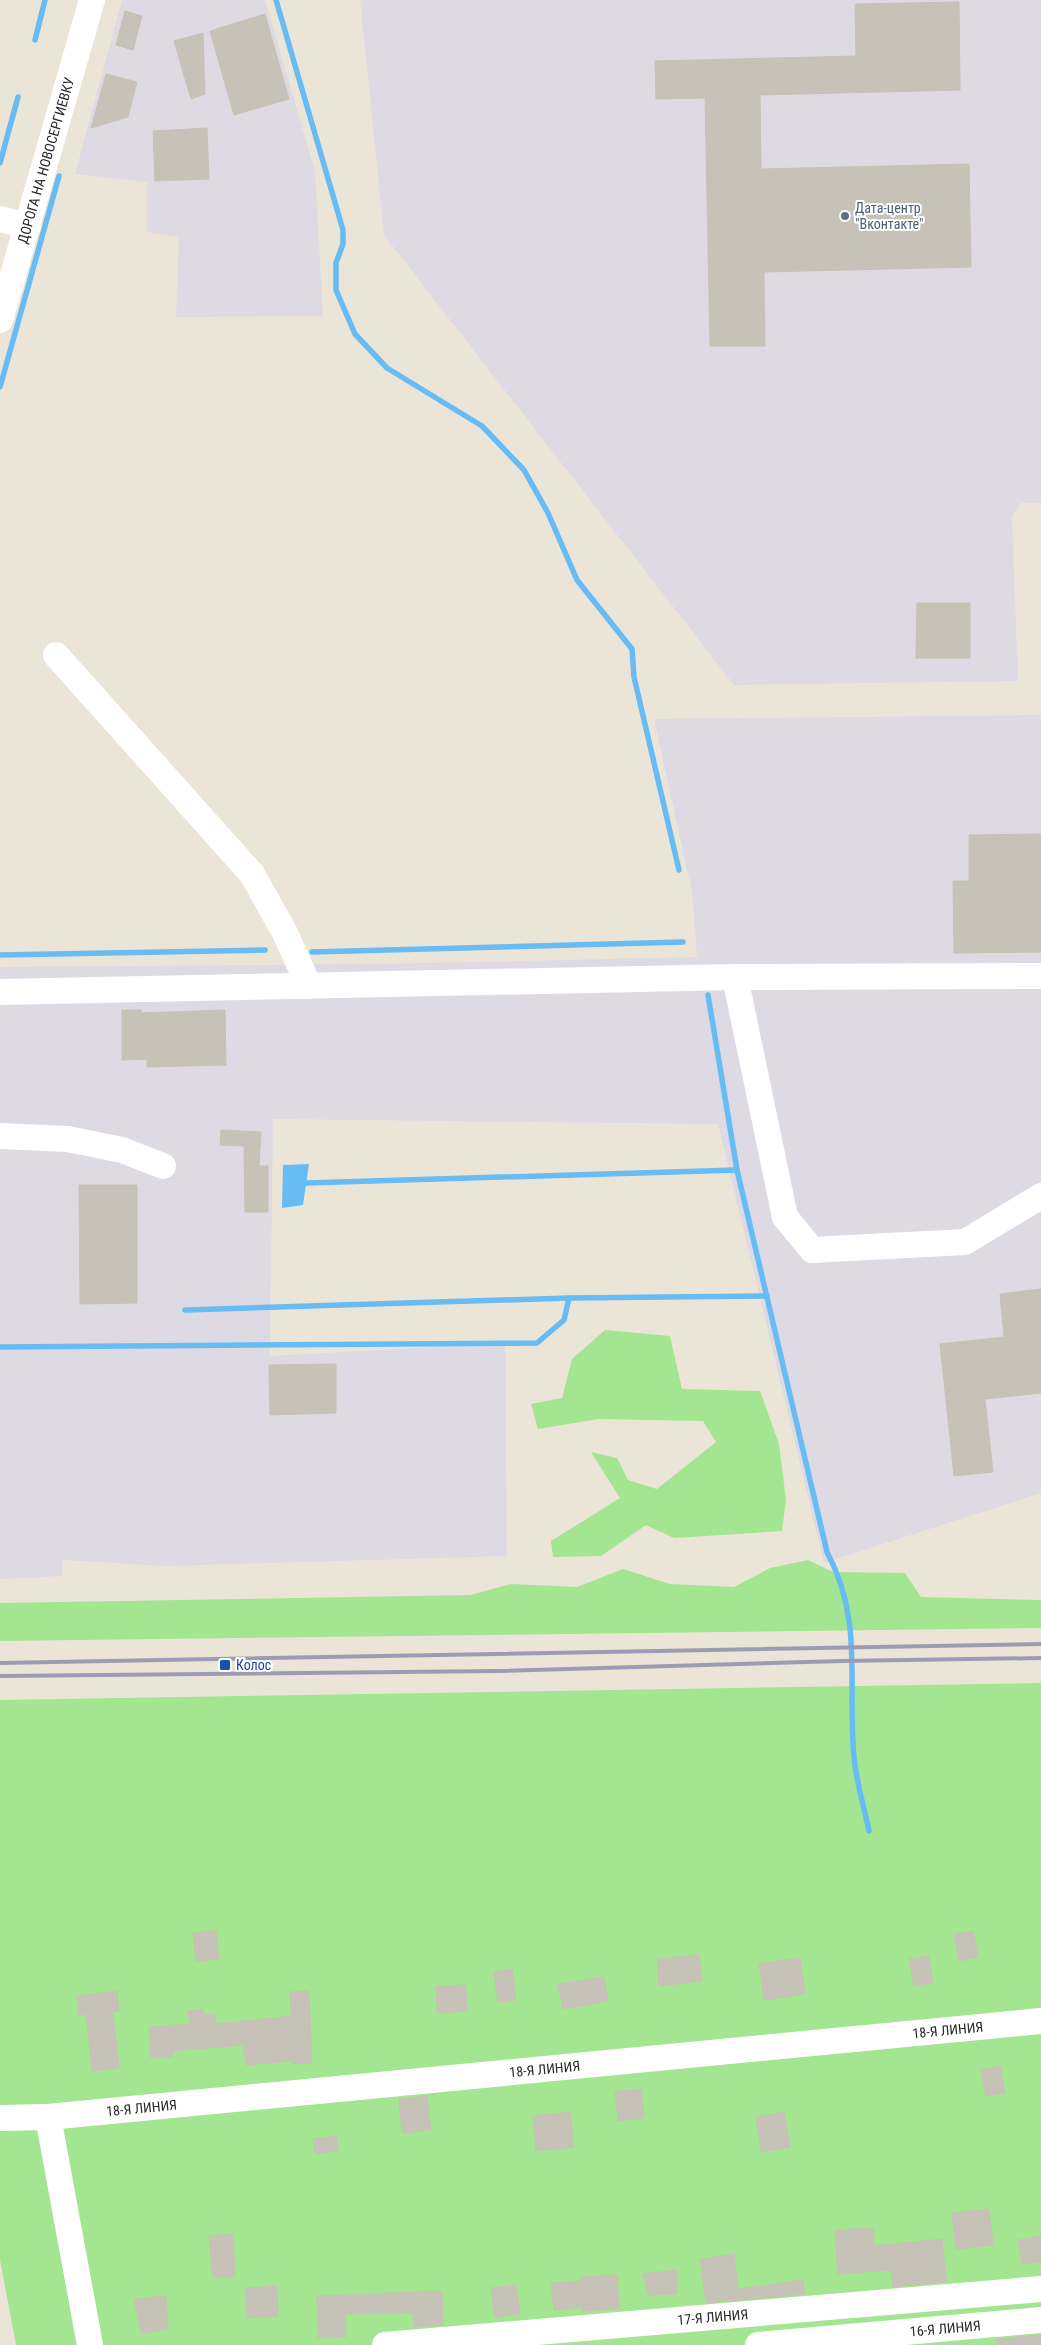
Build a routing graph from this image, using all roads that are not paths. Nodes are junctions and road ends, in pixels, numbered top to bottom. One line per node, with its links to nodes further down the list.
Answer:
1 (92, 0): 3 (street, ДОРОГА НА НОВОСЕРГИЕВКУ)
2 (0, 219): 3 (street)
3 (28, 226): 4 (street, ДОРОГА НА НОВОСЕРГИЕВКУ)
4 (0, 320)
5 (56, 655): 8 (street)
6 (1041, 976): 7 (street)
7 (736, 977): 8 (street); 12 (street)
8 (309, 986): 9 (street)
9 (0, 992)
10 (0, 1136): 11 (street)
11 (163, 1166)
12 (1041, 1196)
13 (1041, 2020): 14 (street, 18-Я ЛИНИЯ)
14 (48, 2117): 15 (street, 18-Я ЛИНИЯ); 18 (street)
15 (0, 2118)
16 (1041, 2289): 19 (street, 17-Я ЛИНИЯ)
17 (1041, 2320): 20 (street, 16-Я ЛИНИЯ)
18 (90, 2345)
19 (385, 2345)
20 (758, 2345)

